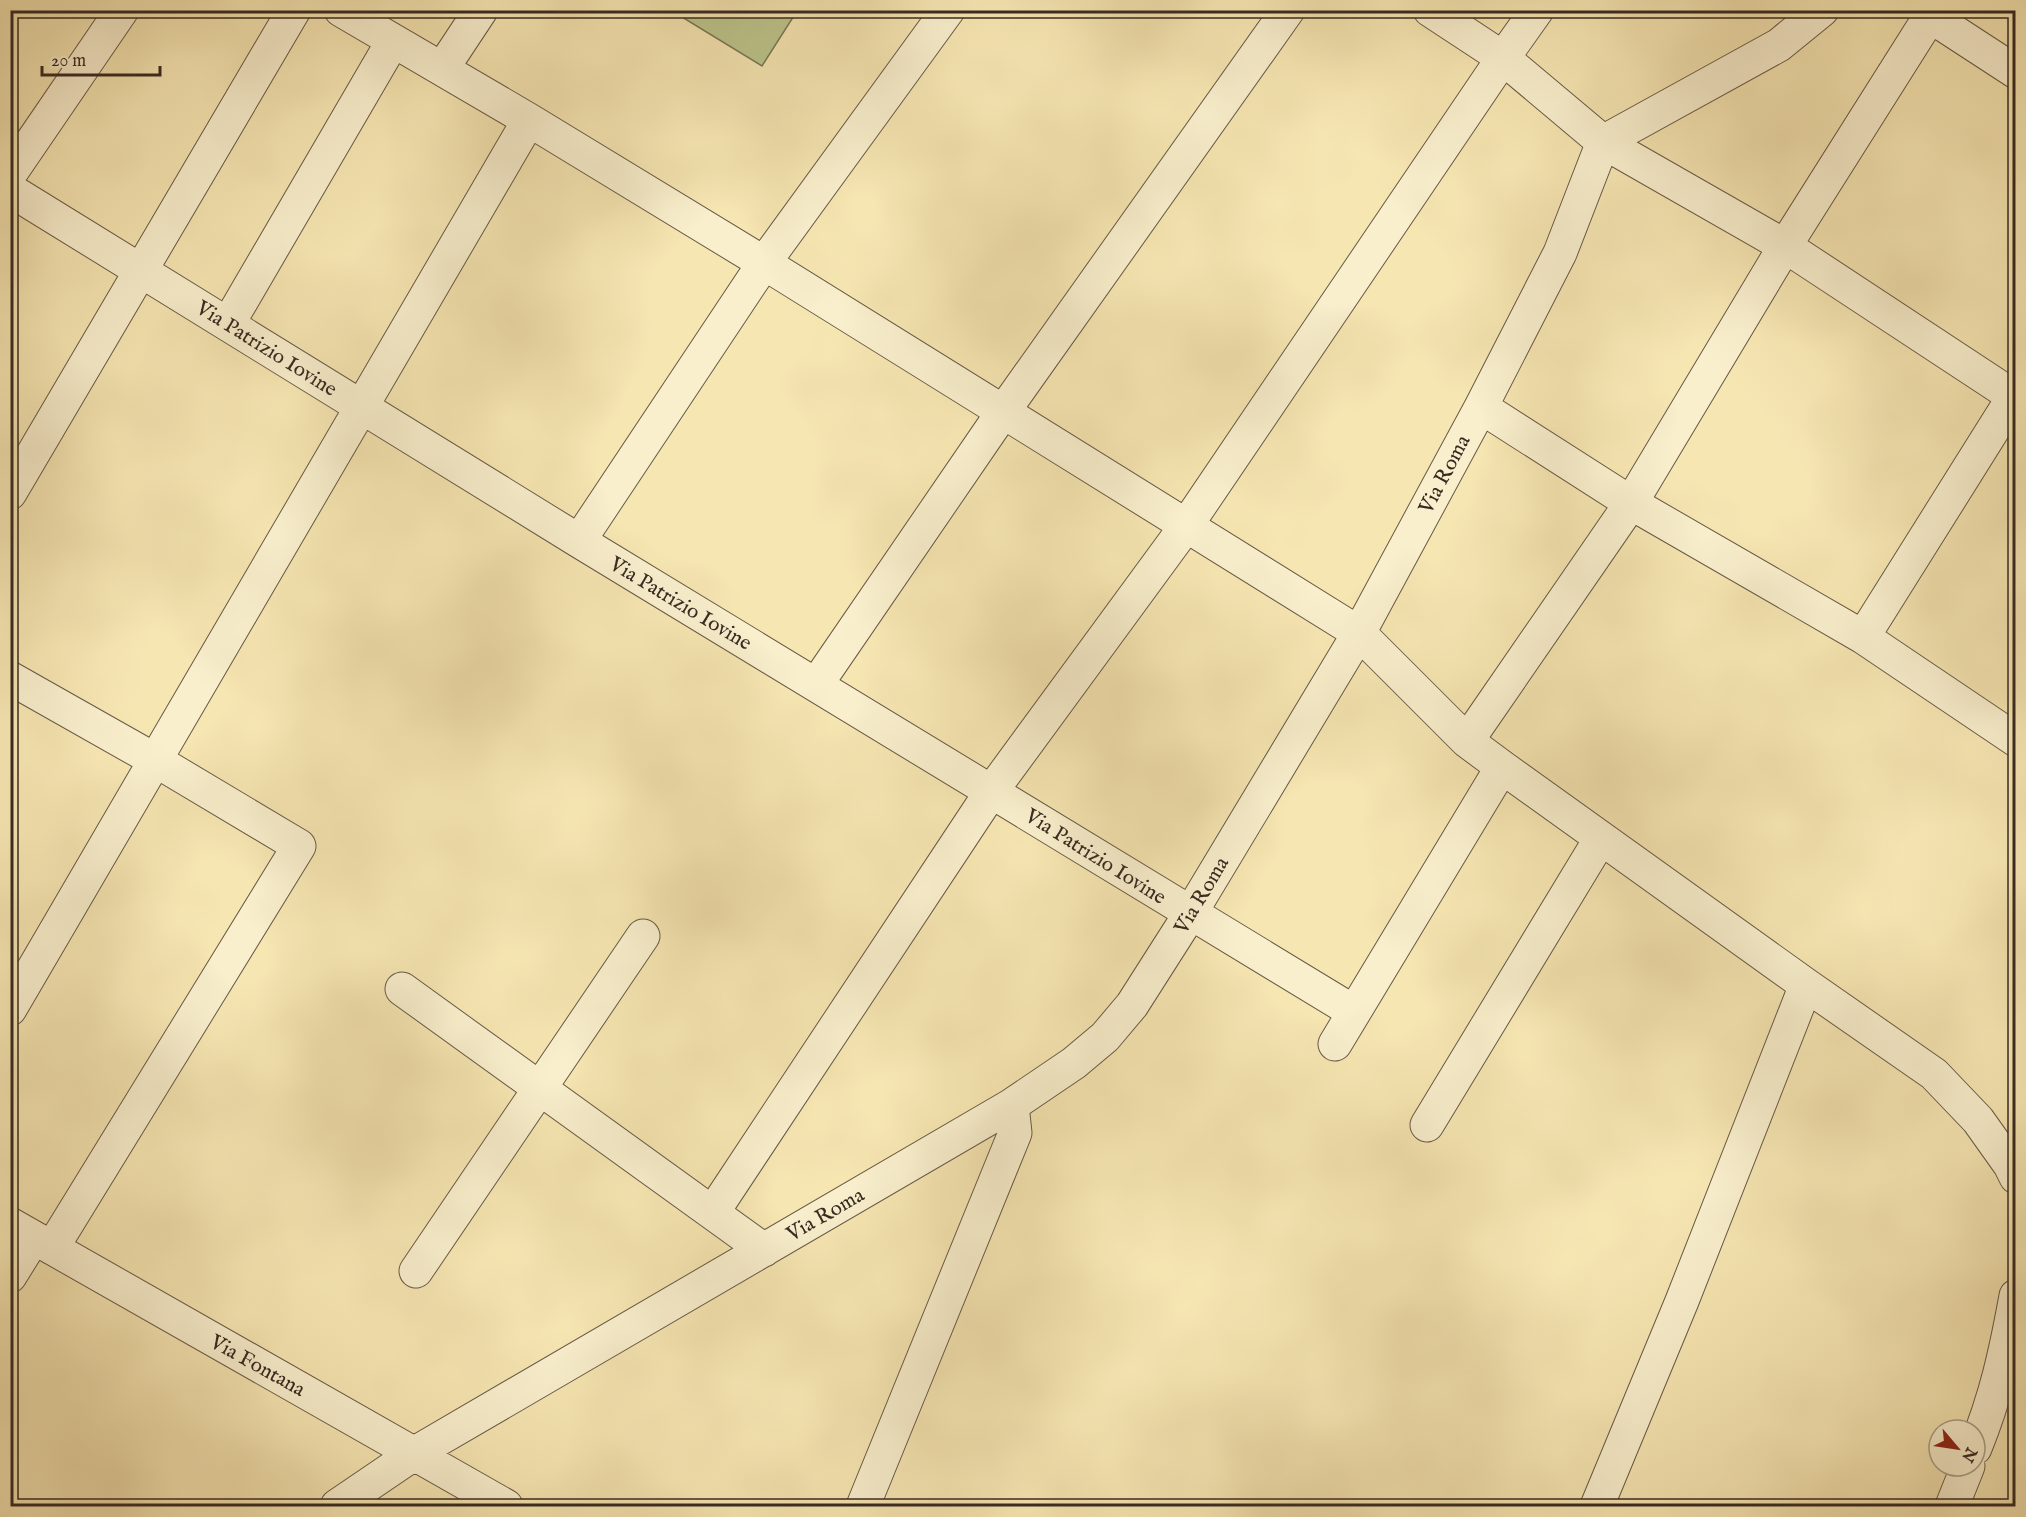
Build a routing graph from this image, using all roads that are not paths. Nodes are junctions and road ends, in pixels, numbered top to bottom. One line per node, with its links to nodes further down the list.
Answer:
1 (122, 10): 17 (street)
2 (294, 10): 21 (street)
3 (341, 10): 11 (street)
4 (481, 10): 13 (street)
5 (948, 10): 20 (street)
6 (1288, 10): 26 (street)
7 (1430, 10): 12 (street)
8 (1537, 10): 12 (street)
9 (1822, 10): 16 (street)
10 (1932, 13): 14 (street); 19 (street)
11 (393, 41): 13 (street); 22 (street)
12 (1503, 58): 16 (street); 29 (street)
13 (442, 69): 15 (street)
14 (2016, 72)
15 (530, 120): 20 (street); 24 (street)
16 (1603, 142): 19 (street); 25 (street, Via Roma)
17 (10, 174)
18 (10, 190): 21 (street, Via Patrizio Iovine)
19 (1785, 246): 23 (street); 28 (street)
20 (764, 263): 26 (street); 30 (street)
21 (142, 270): 22 (street, Via Patrizio Iovine); 27 (street)
22 (228, 324): 24 (street, Via Patrizio Iovine)
23 (2015, 395): 32 (street)
24 (362, 407): 30 (street, Via Patrizio Iovine); 37 (street)
25 (1480, 407): 28 (street); 31 (street, Via Roma)
26 (1003, 412): 29 (street); 34 (street)
27 (10, 493)
28 (1630, 504): 32 (street); 36 (street)
29 (1186, 526): 31 (street); 39 (street)
30 (579, 541): 34 (street, Via Patrizio Iovine)
31 (1359, 633): 36 (street); 41 (street, Via Roma)
32 (1863, 637): 35 (street)
33 (10, 678): 37 (street)
34 (816, 685): 39 (street, Via Patrizio Iovine)
35 (2016, 740)
36 (1467, 741): 38 (street)
37 (155, 760): 45 (street); 53 (street)
38 (1502, 768): 40 (street); 46 (street)
39 (991, 792): 41 (street, Via Patrizio Iovine); 52 (street)
40 (1601, 838): 43 (street); 50 (street)
41 (1190, 914): 46 (street, Via Patrizio Iovine); 49 (street, Via Roma)
42 (643, 936): 48 (street)
43 (1806, 985): 51 (street); 65 (street)
44 (402, 989): 48 (street)
45 (10, 1009)
46 (1354, 1012): 47 (street)
47 (1335, 1044)
48 (540, 1088): 52 (street); 55 (street)
49 (1012, 1105): 54 (street, Via Roma); 64 (street)
50 (1428, 1125)
51 (2016, 1177)
52 (713, 1212): 54 (street)
53 (32, 1237): 56 (street); 60 (street, Via Fontana)
54 (764, 1250): 60 (street, Via Roma)
55 (416, 1271)
56 (10, 1275)
57 (2016, 1296): 58 (street)
58 (2010, 1362): 59 (street)
59 (1987, 1418)
60 (415, 1454): 62 (street, Via Roma); 63 (street, Via Fontana)
61 (1963, 1478): 66 (street)
62 (351, 1502)
63 (506, 1506)
64 (863, 1506)
65 (1597, 1506)
66 (1952, 1506)

